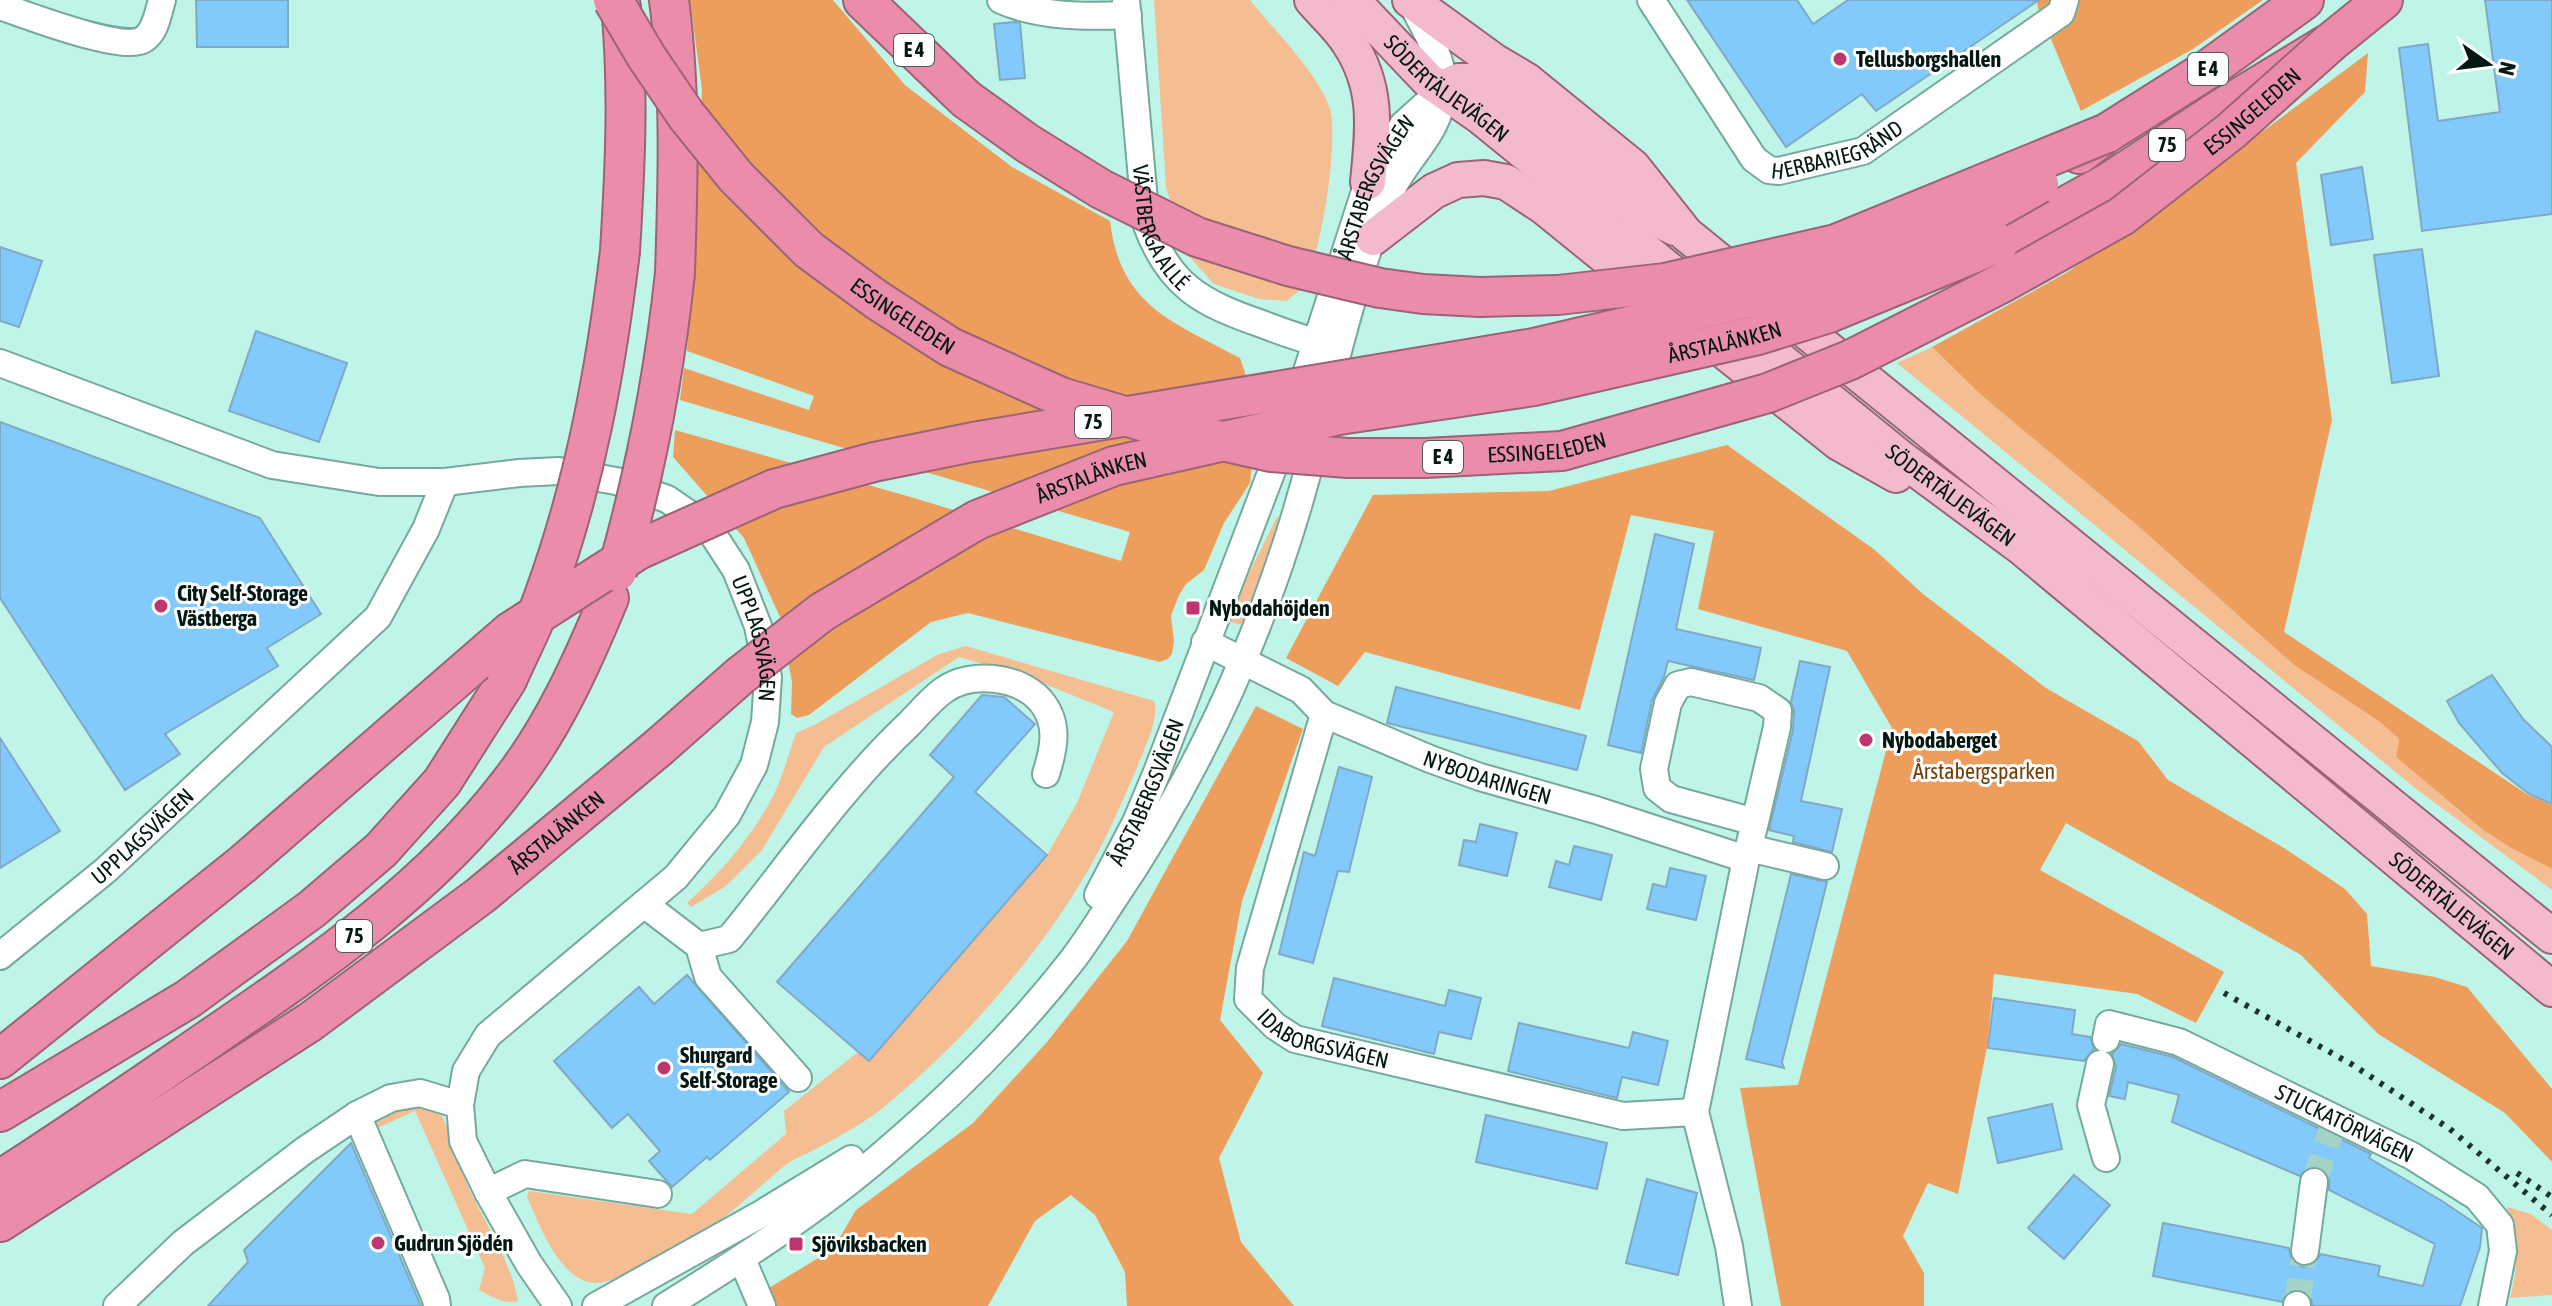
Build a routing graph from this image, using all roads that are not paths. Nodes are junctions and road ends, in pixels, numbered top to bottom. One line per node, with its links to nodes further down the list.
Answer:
1 (162, 0): 14 (street)
2 (613, 0): 16 (highway, ESSINGELEDEN / E 4, bridge)
3 (621, 0): 41 (highway, 75, bridge)
4 (669, 0): 45 (highway, 75, bridge)
5 (863, 0): 18 (highway, E 4, bridge)
6 (1312, 0): 19 (main road)
7 (1352, 0): 17 (main road, SÖDERTÄLJEVÄGEN)
8 (1410, 0): 17 (street, ÅRSTABERGSVÄGEN); 20 (main road, SÖDERTÄLJEVÄGEN)
9 (1651, 0): 10 (street, HERBARIEGRÄND)
10 (2065, 0)
11 (2304, 0): 18 (highway, E 4)
12 (2383, 0): 16 (highway, ESSINGELEDEN / E 4)
13 (1014, 3): 15 (street)
14 (0, 6)
15 (1127, 8): 22 (street, VÄSTBERGA ALLÉ)
16 (2331, 42): 49 (highway, ÅRSTALÄNKEN / 75, bridge)
17 (1443, 89): 19 (street, ÅRSTABERGSVÄGEN); 20 (main road); 21 (street, ÅRSTABERGSVÄGEN); 25 (main road, SÖDERTÄLJEVÄGEN)
18 (2107, 133): 38 (highway, ÅRSTALÄNKEN / 75, bridge)
19 (1368, 182): 22 (street, ÅRSTABERGSVÄGEN)
20 (1686, 234): 34 (main road, SÖDERTÄLJEVÄGEN)
21 (1373, 238): 22 (street, ÅRSTABERGSVÄGEN); 25 (main road)
22 (1327, 346): 26 (street, ÅRSTABERGSVÄGEN); 27 (street, ÅRSTABERGSVÄGEN)
23 (0, 363): 24 (street, UPPLAGSVÄGEN)
24 (445, 482): 33 (street, UPPLAGSVÄGEN); 36 (street, UPPLAGSVÄGEN)
25 (2021, 547): 37 (main road, SÖDERTÄLJEVÄGEN)
26 (1205, 642): 27 (street, NYBODARINGEN); 55 (street, ÅRSTABERGSVÄGEN)
27 (1244, 660): 28 (street, NYBODARINGEN); 51 (street, ÅRSTABERGSVÄGEN)
28 (1324, 714): 31 (street, NYBODARINGEN); 42 (street, IDABORGSVÄGEN)
29 (1046, 774): 35 (street)
30 (1755, 822): 30 (street); 31 (street)
31 (1747, 854): 32 (street, NYBODARINGEN); 42 (street)
32 (1825, 866)
33 (644, 904): 35 (street); 40 (street, UPPLAGSVÄGEN)
34 (2552, 936)
35 (699, 946): 39 (street)
36 (0, 956)
37 (2552, 989)
38 (0, 1059)
39 (798, 1078)
40 (460, 1105): 43 (street); 47 (street, UPPLAGSVÄGEN)
41 (0, 1112)
42 (1695, 1112): 58 (street)
43 (357, 1115): 52 (street); 53 (street)
44 (2106, 1158): 59 (street, STUCKATÖRVÄGEN)
45 (0, 1180)
46 (2314, 1182): 50 (street)
47 (488, 1192): 48 (street); 54 (street, UPPLAGSVÄGEN)
48 (658, 1194)
49 (0, 1222)
50 (2305, 1251)
51 (742, 1259): 56 (street, ÅRSTABERGSVÄGEN); 57 (street)
52 (117, 1306)
53 (437, 1306)
54 (558, 1306)
55 (596, 1306)
56 (666, 1306)
57 (762, 1306)
58 (1738, 1306)
59 (2492, 1306)

